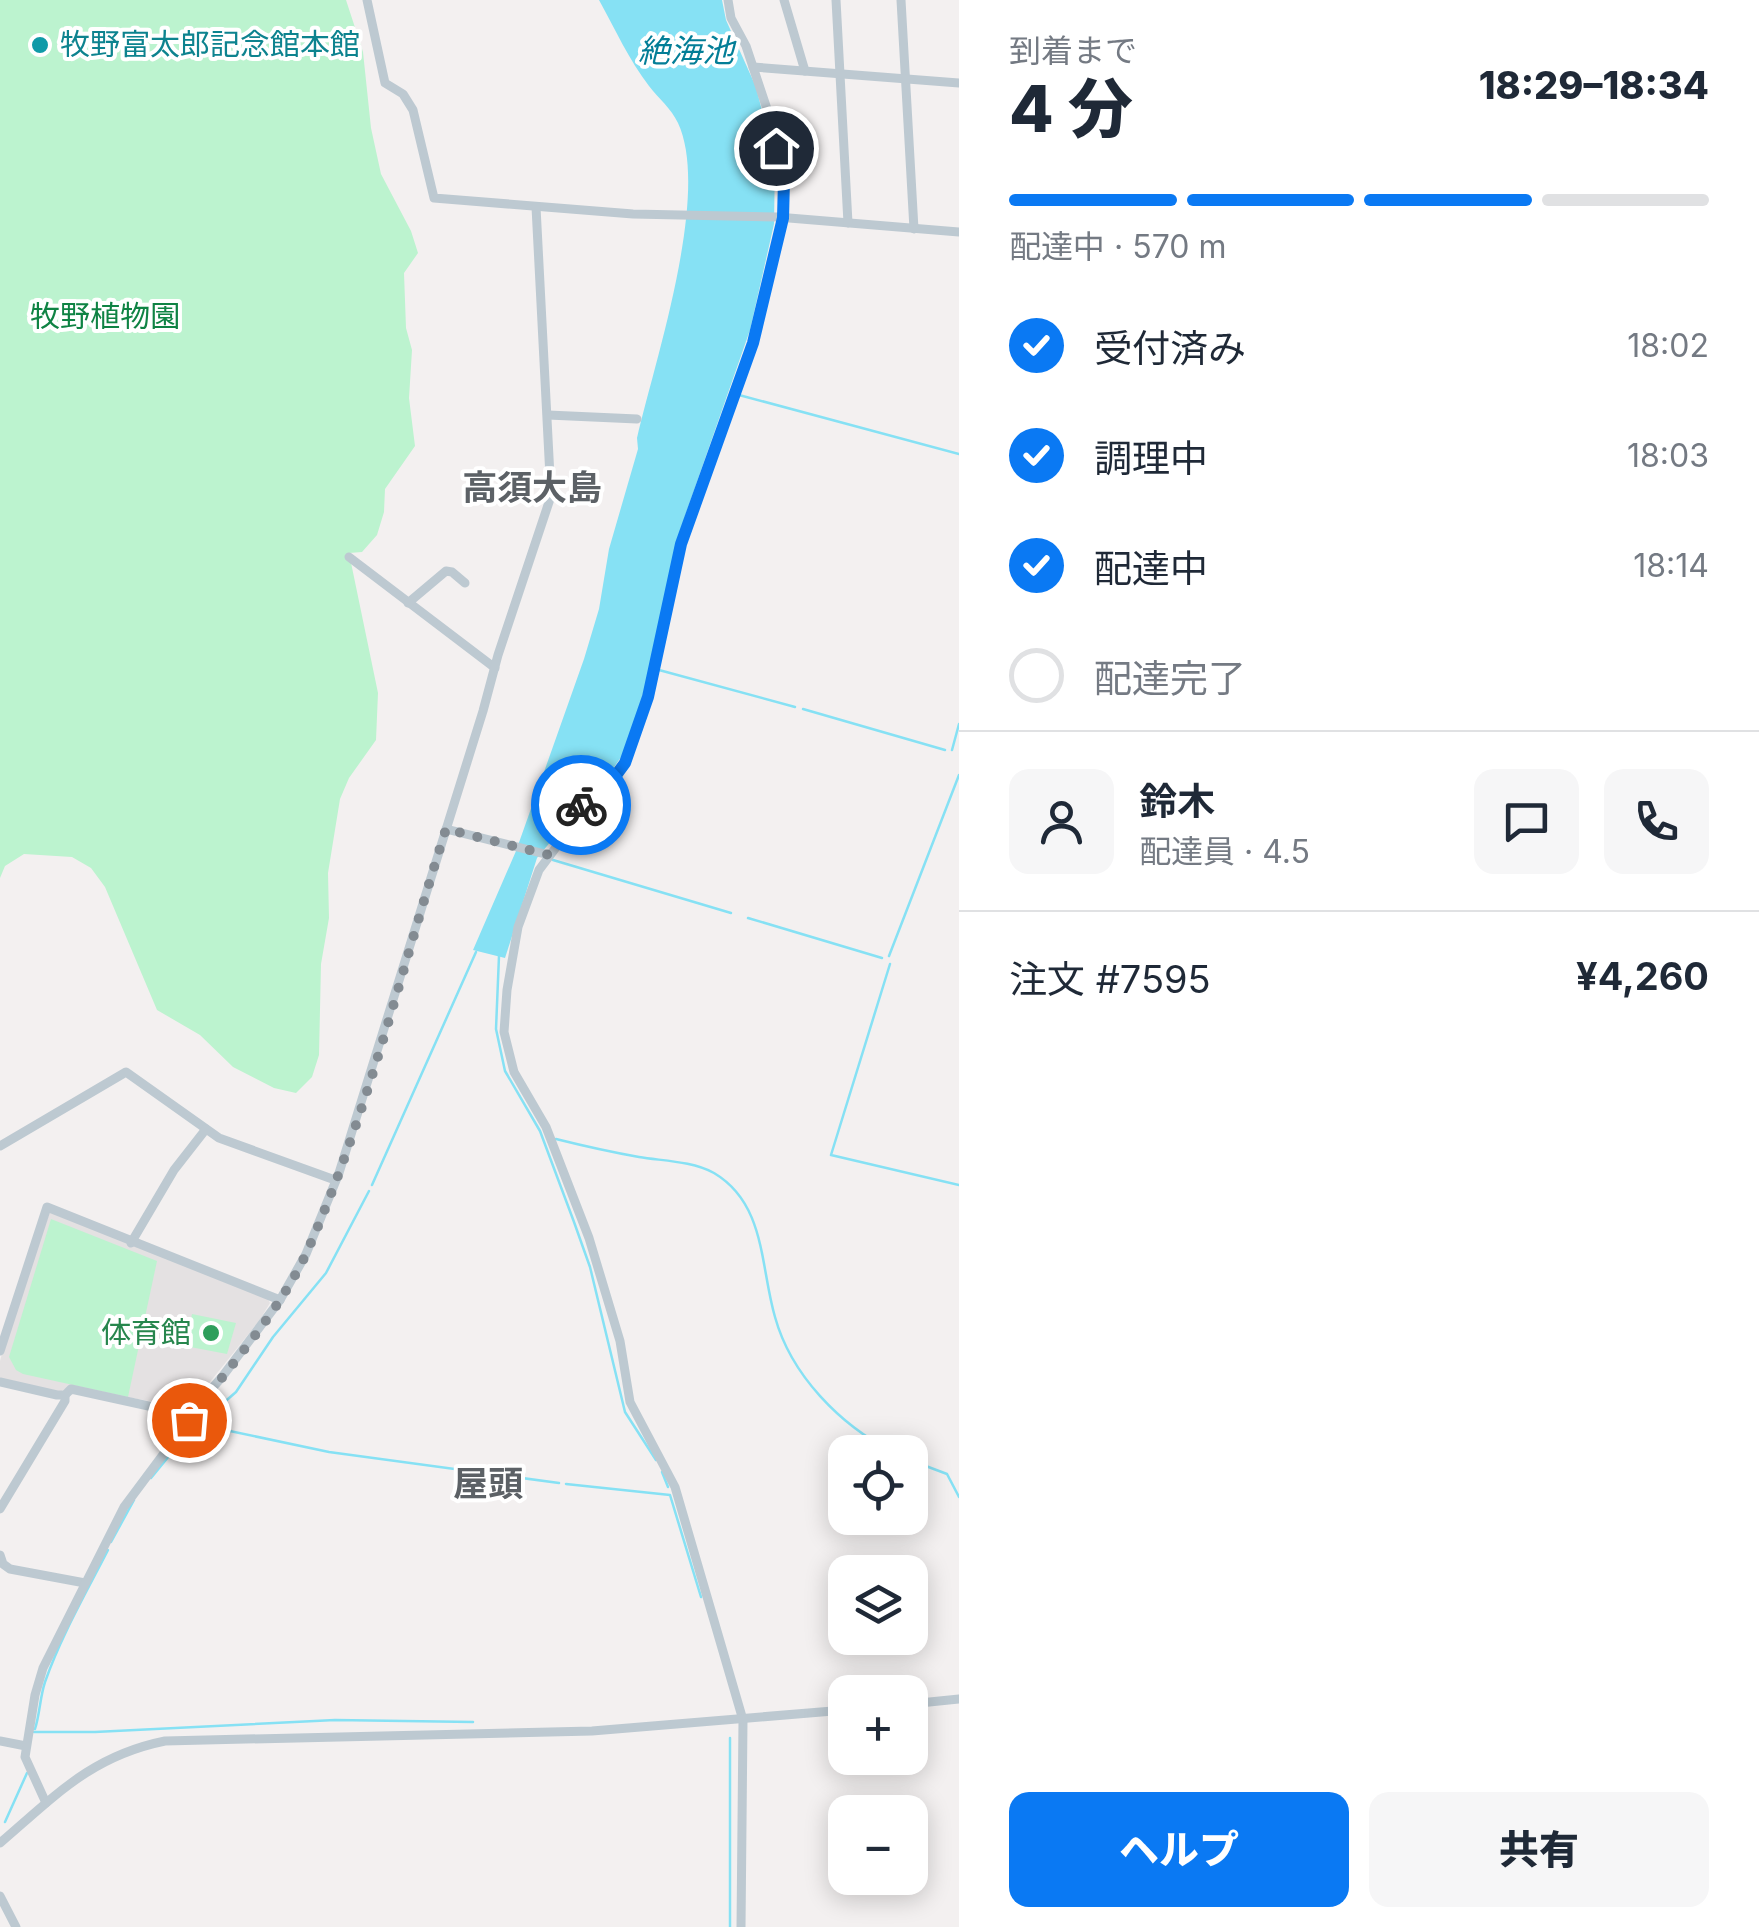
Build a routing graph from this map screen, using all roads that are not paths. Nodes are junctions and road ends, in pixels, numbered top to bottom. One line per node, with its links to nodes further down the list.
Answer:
1 (367, 0): 11 (street)
2 (728, 0): 6 (street)
3 (784, 0): 7 (street)
4 (836, 0): 8 (street)
5 (901, 0): 9 (street)
6 (753, 68): 7 (street); 12 (street)
7 (805, 70): 8 (street)
8 (840, 74): 9 (street); 13 (street)
9 (905, 79): 10 (street); 14 (street)
10 (959, 83)
11 (536, 206): 12 (street); 16 (street)
12 (780, 217): 13 (street); 23 (street)
13 (848, 223): 14 (street)
14 (914, 229): 15 (street)
15 (959, 232)
16 (548, 415): 17 (street); 21 (street)
17 (638, 420)
18 (349, 558): 20 (street)
19 (465, 583): 20 (street)
20 (408, 603): 21 (street)
21 (496, 668): 22 (street)
22 (446, 829): 23 (street); 26 (street)
23 (547, 853): 39 (street)
24 (206, 1128): 25 (street); 26 (street); 27 (street)
25 (0, 1146)
26 (335, 1180): 28 (street)
27 (131, 1243): 28 (street); 29 (street)
28 (280, 1300): 32 (street)
29 (0, 1351)
30 (0, 1382): 31 (street)
31 (65, 1396): 32 (street); 33 (street)
32 (200, 1421): 35 (street)
33 (0, 1509)
34 (0, 1555): 35 (street)
35 (85, 1583): 41 (street)
36 (959, 1699): 37 (street)
37 (928, 1702)
38 (828, 1712): 39 (street)
39 (743, 1720): 42 (street); 46 (street)
40 (0, 1741): 41 (street)
41 (26, 1746): 42 (street)
42 (46, 1803): 43 (street)
43 (0, 1843)
44 (0, 1896): 45 (street)
45 (16, 1927)
46 (741, 1927)

